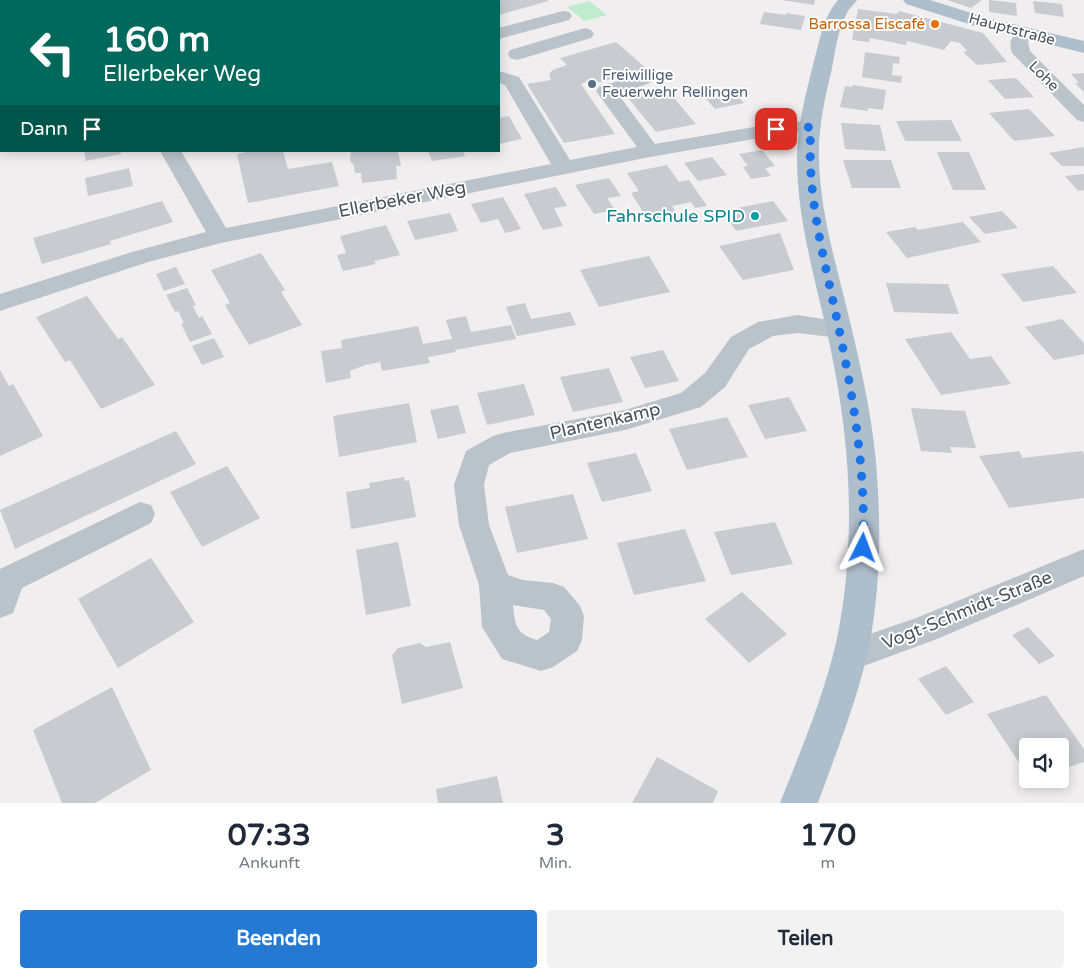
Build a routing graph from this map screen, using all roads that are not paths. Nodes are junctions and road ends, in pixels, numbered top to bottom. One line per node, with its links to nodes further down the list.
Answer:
1 (848, 0): 13 (main road)
2 (912, 0): 6 (main road, Hauptstraße)
3 (563, 16): 4 (street)
4 (500, 34)
5 (586, 34): 9 (street)
6 (1027, 34): 8 (main road, Hauptstraße); 12 (street, Lohe)
7 (500, 41): 9 (street)
8 (1084, 47)
9 (516, 54): 10 (street)
10 (505, 79): 16 (street)
11 (643, 79): 14 (street)
12 (1084, 116)
13 (811, 127): 14 (street, Ellerbeker Weg); 19 (main road)
14 (650, 151): 16 (street, Ellerbeker Weg)
15 (171, 152): 17 (street)
16 (564, 167): 17 (street, Ellerbeker Weg)
17 (220, 236): 18 (street, Ellerbeker Weg)
18 (0, 303)
19 (839, 329): 22 (street, Plantenkamp); 24 (main road)
20 (140, 514): 23 (street)
21 (1084, 562): 24 (street, Vogt-Schmidt-Straße)
22 (495, 586)
23 (0, 604)
24 (850, 656): 25 (main road)
25 (799, 803)

